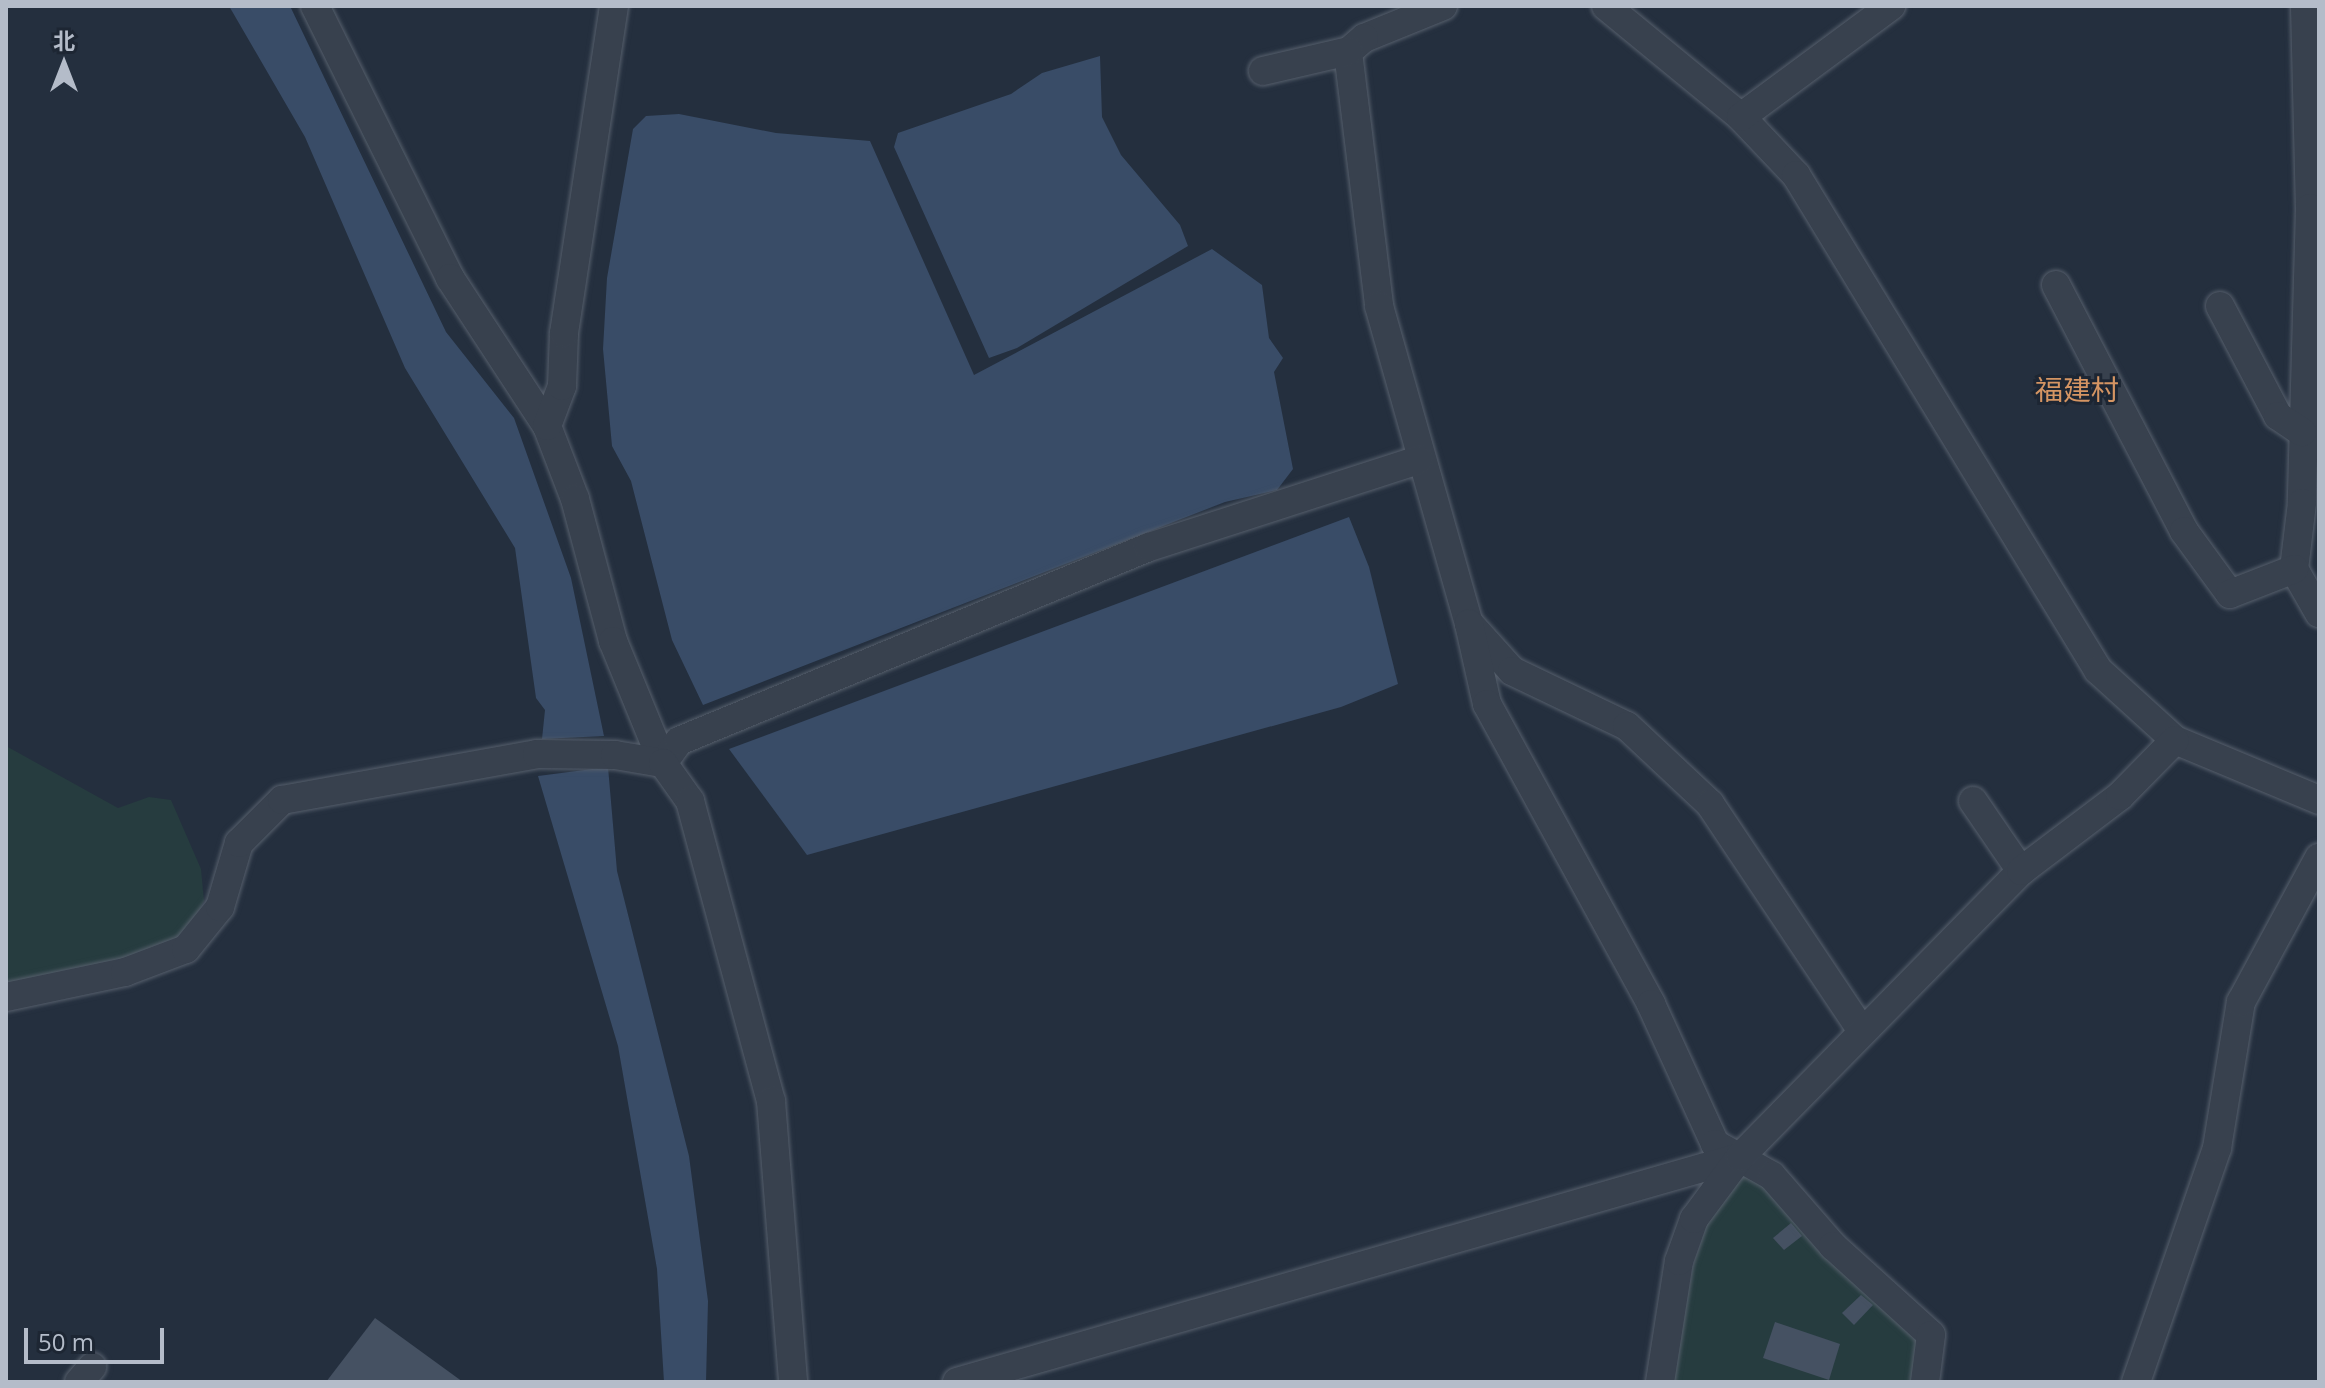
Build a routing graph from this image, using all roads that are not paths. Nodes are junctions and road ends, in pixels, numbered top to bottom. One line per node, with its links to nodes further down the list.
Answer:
1 (315, 6): 12 (street)
2 (614, 6): 12 (street)
3 (1443, 6): 7 (street)
4 (1606, 6): 9 (street)
5 (1891, 6): 9 (street)
6 (2305, 6): 13 (street)
7 (1349, 51): 8 (street); 14 (street)
8 (1263, 71)
9 (1741, 117): 18 (street)
10 (2056, 285): 15 (street)
11 (2220, 306): 13 (street)
12 (547, 426): 19 (street)
13 (2302, 432): 15 (street)
14 (1418, 460): 17 (street); 19 (street)
15 (2294, 569): 16 (street)
16 (2319, 613)
17 (1469, 623): 25 (street); 26 (street)
18 (2175, 740): 20 (street); 23 (street)
19 (663, 763): 24 (street); 27 (street)
20 (2319, 800)
21 (1973, 801): 23 (street)
22 (2319, 858): 31 (street)
23 (2021, 871): 25 (street)
24 (6, 997)
25 (1860, 1028): 26 (street)
26 (1740, 1157): 28 (street); 29 (street); 30 (street)
27 (793, 1382)
28 (957, 1382)
29 (1660, 1382)
30 (1925, 1382)
31 (2136, 1382)

